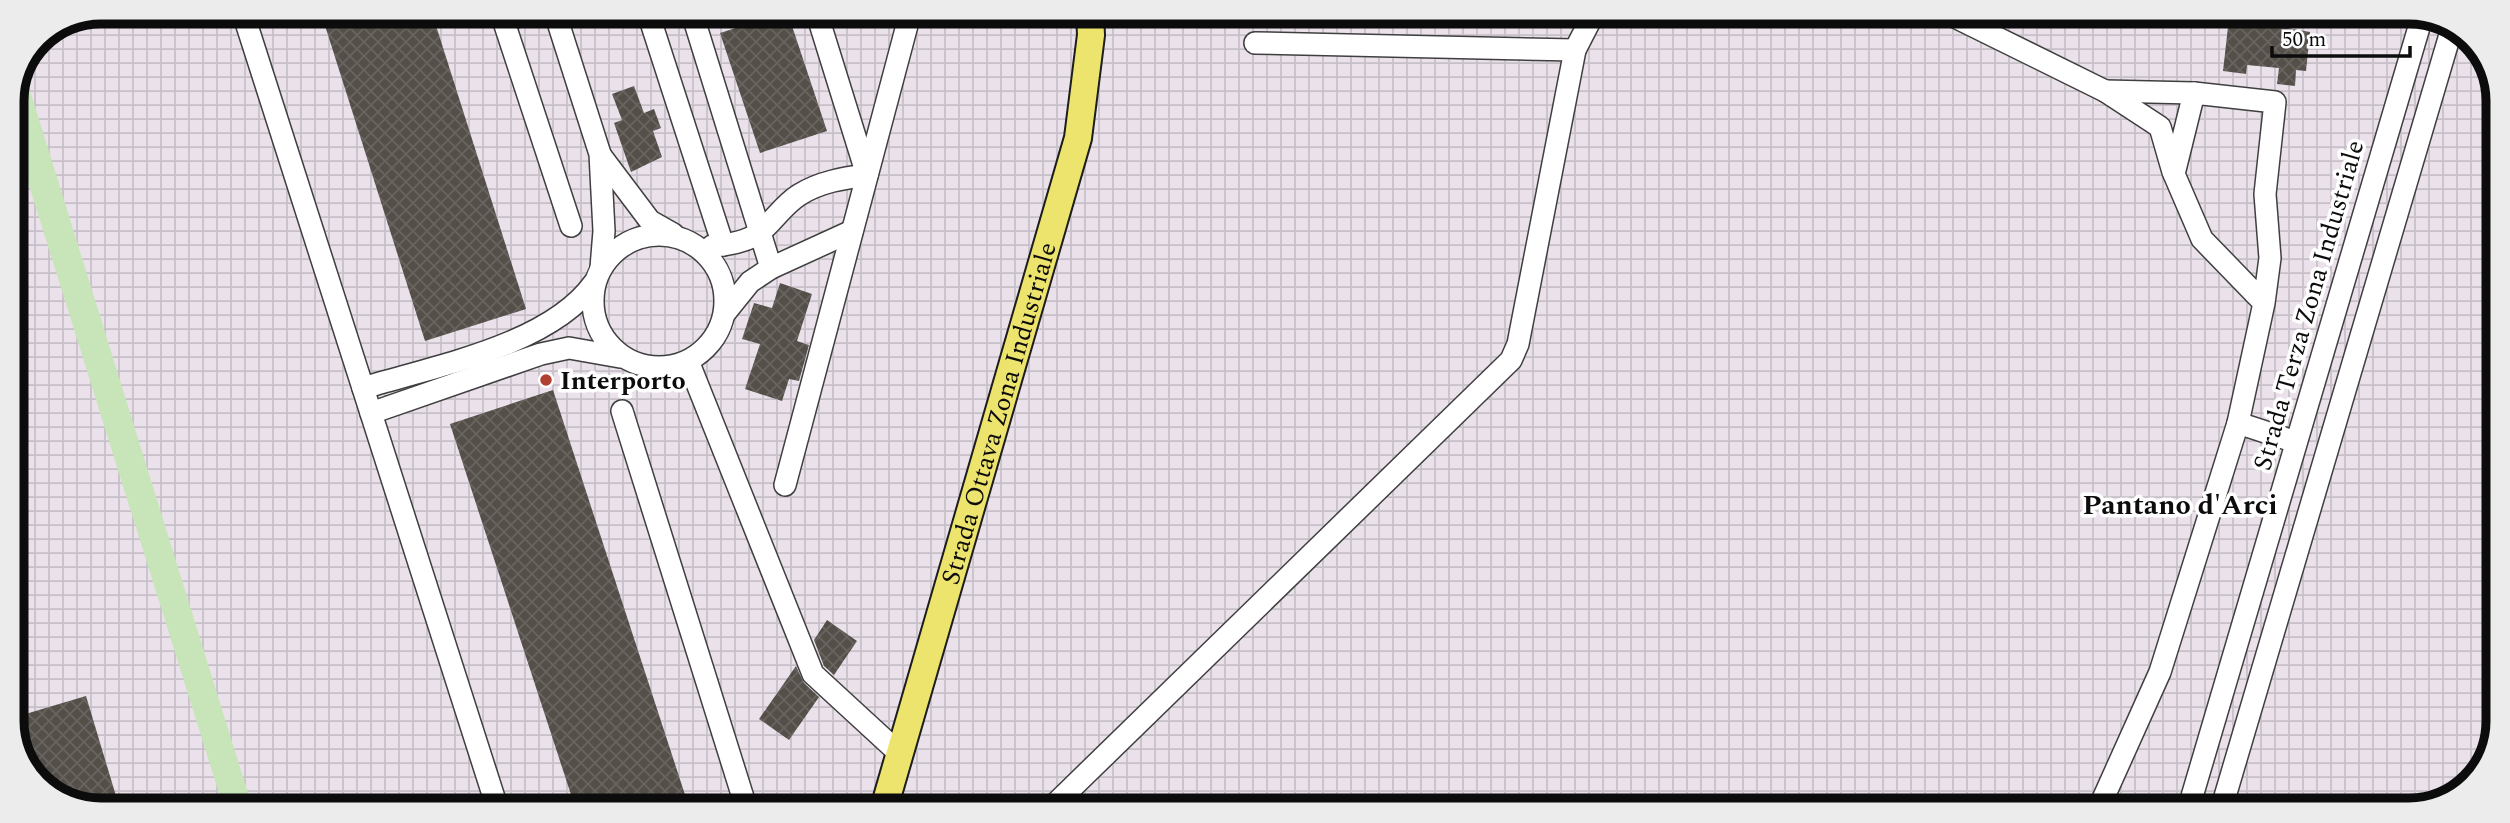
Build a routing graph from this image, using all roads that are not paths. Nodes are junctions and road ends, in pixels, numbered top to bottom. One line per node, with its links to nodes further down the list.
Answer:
1 (247, 24): 31 (street)
2 (504, 24): 20 (street)
3 (559, 24): 17 (street)
4 (652, 24): 24 (street)
5 (695, 24): 22 (street)
6 (820, 24): 19 (street)
7 (907, 24): 19 (street)
8 (1090, 24): 39 (main road, Strada Ottava Zona Industriale)
9 (1588, 24): 14 (street)
10 (1969, 24): 15 (street)
11 (2420, 25): 32 (street, Strada Terza Zona Industriale)
12 (2449, 37): 35 (street)
13 (1255, 43): 14 (street)
14 (1575, 50): 43 (street)
15 (2105, 91): 16 (street); 18 (street)
16 (2194, 93): 18 (street); 27 (street)
17 (600, 154): 23 (street); 26 (street)
18 (2174, 174): 27 (street)
19 (867, 175): 21 (street); 22 (street)
20 (571, 226)
21 (852, 231): 25 (street); 38 (street)
22 (759, 233): 24 (street); 25 (street)
23 (687, 241): 24 (street); 26 (street); 28 (street)
24 (723, 245)
25 (771, 268): 28 (street)
26 (598, 275): 29 (street); 31 (street)
27 (2264, 303): 36 (street)
28 (724, 313): 30 (street)
29 (624, 358): 30 (street); 34 (street)
30 (688, 361): 39 (street)
31 (363, 388): 34 (street)
32 (2306, 408): 35 (street); 37 (street, Strada Terza Zona Industriale)
33 (622, 411): 41 (street)
34 (371, 413): 40 (street)
35 (2337, 418): 46 (street)
36 (2238, 423): 37 (street); 44 (street)
37 (2296, 442): 45 (street, Strada Terza Zona Industriale)
38 (785, 485)
39 (900, 754): 42 (main road, Strada Ottava Zona Industriale)
40 (494, 798)
41 (743, 798)
42 (887, 798)
43 (1061, 798)
44 (2103, 798)
45 (2192, 798)
46 (2225, 798)

